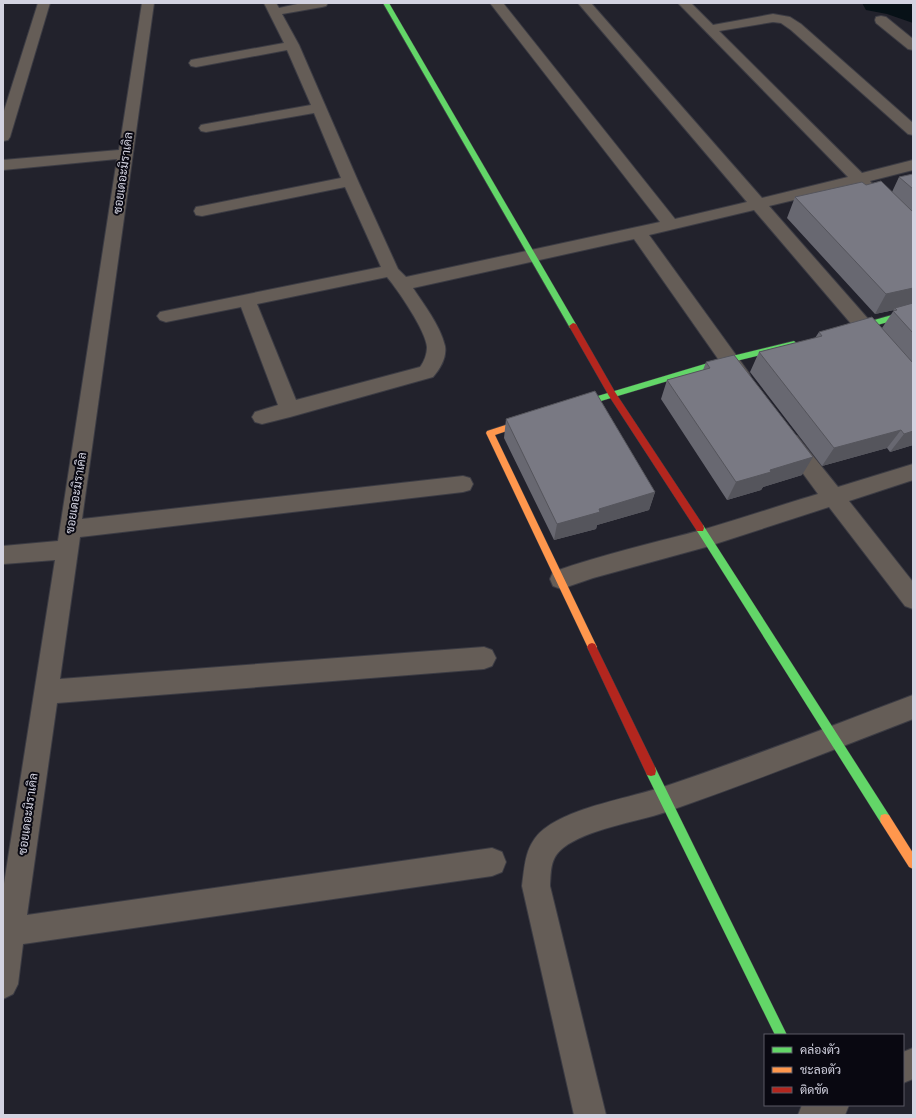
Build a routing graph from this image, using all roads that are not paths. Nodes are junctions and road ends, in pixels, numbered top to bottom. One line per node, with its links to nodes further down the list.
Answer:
1 (44, 3): 17 (street)
2 (148, 3): 18 (street, ซอยเดอะมิราเคิล)
3 (322, 3): 8 (street)
4 (386, 3): 28 (street)
5 (496, 3): 26 (street)
6 (584, 3): 24 (street)
7 (684, 3): 10 (street)
8 (273, 7): 11 (street)
9 (881, 20): 12 (street)
10 (710, 29): 16 (street); 21 (street)
11 (292, 45): 13 (street); 14 (street)
12 (913, 46)
13 (196, 63)
14 (320, 108): 15 (street); 22 (street)
15 (206, 128)
16 (913, 131)
17 (3, 137)
18 (126, 154): 19 (street); 49 (street, ซอยเดอะมิราเคิล)
19 (3, 165)
20 (913, 165): 21 (street)
21 (859, 180): 23 (street); 24 (street)
22 (350, 181): 25 (street); 29 (street)
23 (880, 200)
24 (757, 205): 26 (street); 33 (street)
25 (202, 211)
26 (670, 224): 27 (street)
27 (638, 232): 28 (street); 36 (street)
28 (532, 256): 29 (street); 39 (street)
29 (396, 277): 30 (street); 40 (street)
30 (247, 300): 32 (street); 40 (street)
31 (913, 312): 33 (street)
32 (166, 316)
33 (864, 326): 34 (street); 37 (street)
34 (841, 332)
35 (804, 341): 36 (street)
36 (728, 360): 38 (street); 39 (street)
37 (913, 383)
38 (752, 391)
39 (612, 394): 41 (street); 48 (street)
40 (290, 410): 42 (street)
41 (562, 410)
42 (262, 417)
43 (540, 417): 51 (street)
44 (780, 428): 47 (street)
45 (913, 472): 47 (street)
46 (463, 484): 49 (street)
47 (832, 497): 48 (street); 52 (street)
48 (706, 538): 51 (street); 56 (street)
49 (69, 539): 50 (street); 54 (street, ซอยเดอะมิราเคิล)
50 (3, 555)
51 (561, 579): 57 (street)
52 (913, 599)
53 (484, 658): 54 (street)
54 (46, 692): 60 (street, ซอยเดอะมิราเคิล)
55 (913, 707): 56 (street)
56 (833, 738): 57 (street); 59 (street)
57 (665, 799): 62 (street); 65 (street)
58 (492, 862): 60 (street)
59 (913, 863)
60 (11, 932): 61 (street, ซอยเดอะมิราเคิล)
61 (3, 984)
62 (782, 1034)
63 (913, 1063): 64 (street)
64 (904, 1068)
65 (590, 1115)

